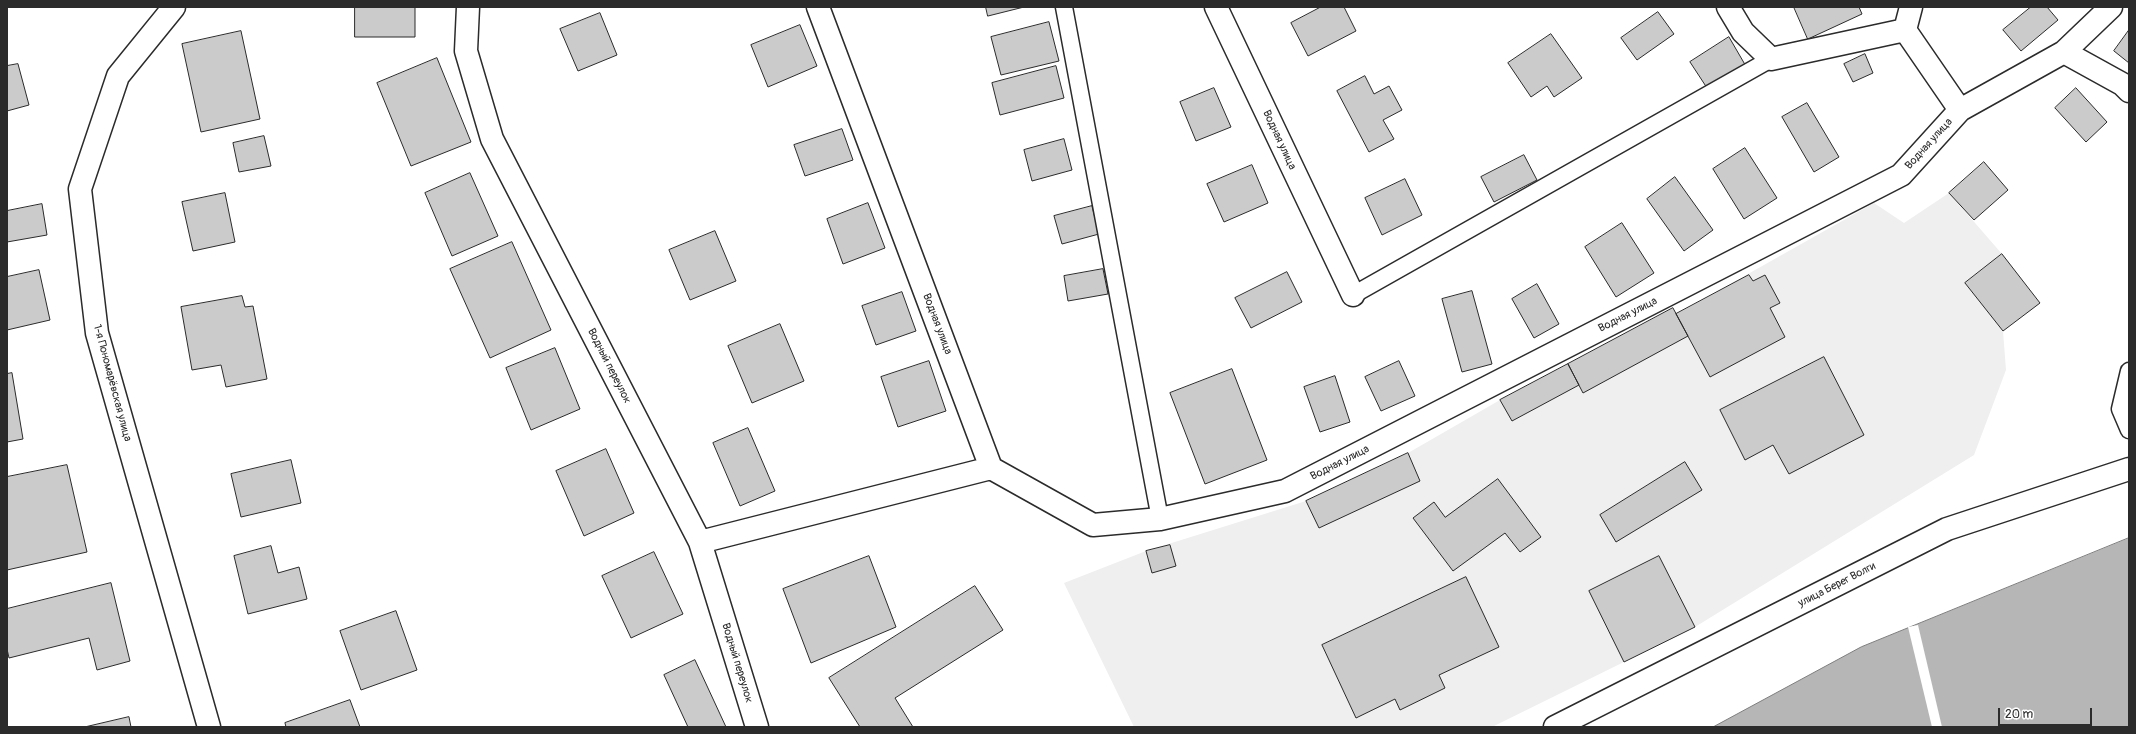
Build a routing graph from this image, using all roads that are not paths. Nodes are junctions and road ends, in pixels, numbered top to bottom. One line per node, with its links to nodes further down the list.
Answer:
1 (174, 7): 21 (street, 1-я Пономарёвская улица)
2 (468, 7): 20 (street, Водный переулок)
3 (818, 7): 17 (street, Водная улица)
4 (1064, 7): 19 (lane)
5 (1216, 7): 14 (street, Водная улица)
6 (1728, 7): 11 (street)
7 (1911, 7): 9 (street)
8 (2111, 7): 10 (street, Водная улица)
9 (1905, 30): 11 (street); 13 (street)
10 (2064, 52): 12 (street); 13 (street, Водная улица)
11 (1771, 59): 14 (lane)
12 (2129, 91)
13 (1960, 110): 19 (street, Водная улица)
14 (1353, 295)
15 (2129, 370): 16 (lane)
16 (2129, 430)
17 (991, 468): 19 (street, Водная улица); 20 (street)
18 (2129, 469): 23 (street, улица Берег Волги)
19 (1160, 518)
20 (700, 542): 22 (street, Водный переулок)
21 (209, 727)
22 (757, 727)
23 (1555, 727)

